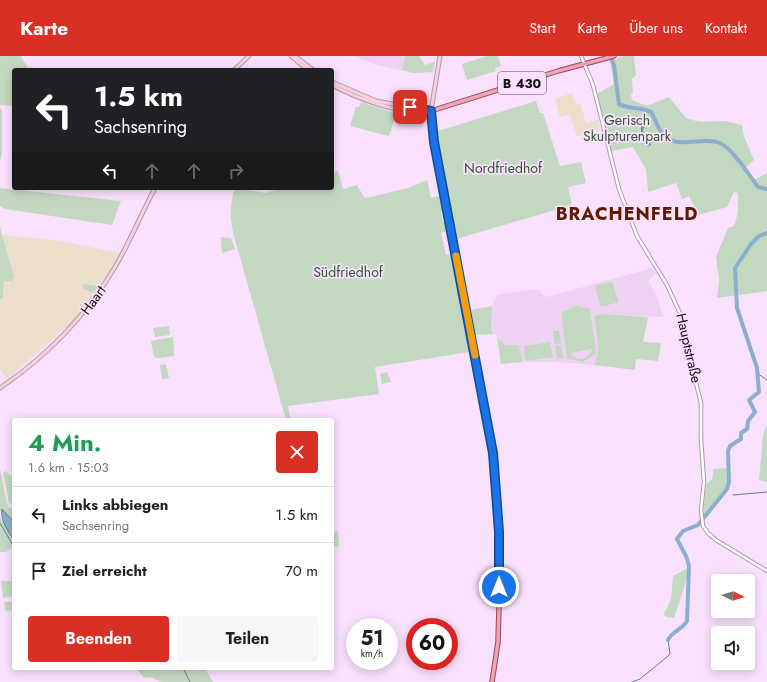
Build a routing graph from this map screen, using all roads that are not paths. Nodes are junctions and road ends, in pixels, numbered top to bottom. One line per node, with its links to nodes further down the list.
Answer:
1 (249, 56): 8 (main road)
2 (291, 56): 9 (main road)
3 (295, 56): 10 (main road)
4 (440, 56): 12 (main road)
5 (581, 56): 7 (street, Hauptstraße)
6 (614, 56): 7 (main road, B 430)
7 (586, 64): 12 (main road, B 430); 15 (street, Hauptstraße)
8 (236, 68)
9 (306, 68)
10 (310, 68)
11 (334, 85): 12 (main road)
12 (431, 111): 16 (main road)
13 (154, 190): 14 (main road, Haart)
14 (0, 388)
15 (767, 571)
16 (492, 682)

